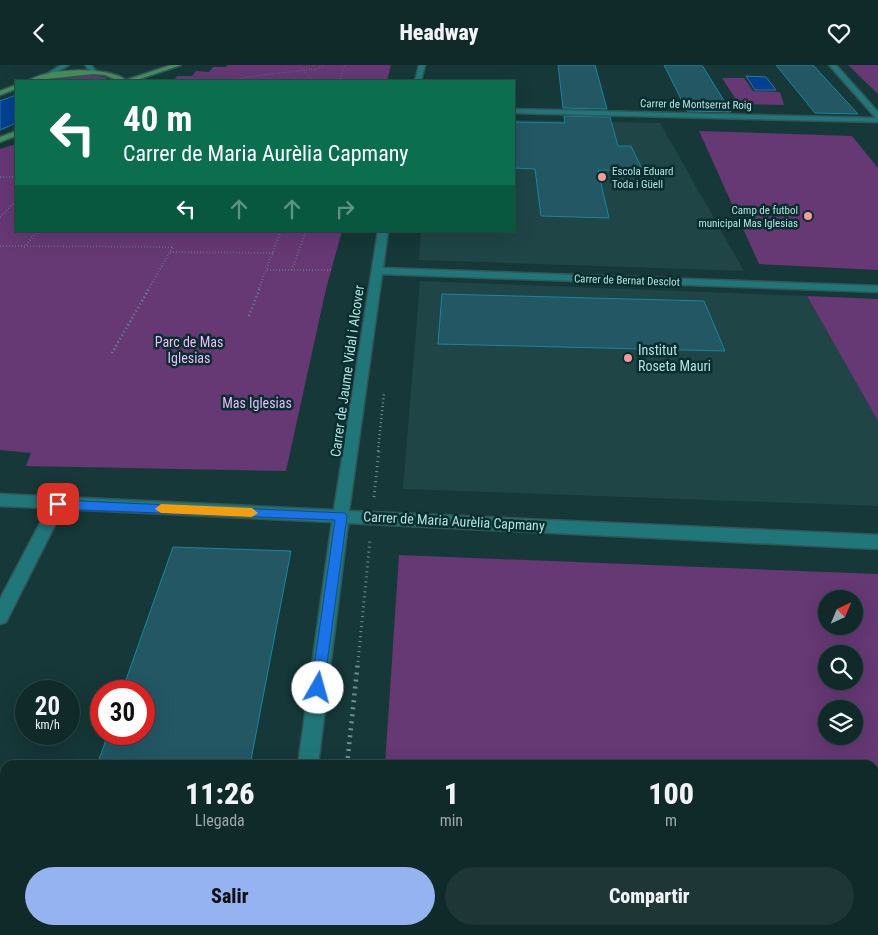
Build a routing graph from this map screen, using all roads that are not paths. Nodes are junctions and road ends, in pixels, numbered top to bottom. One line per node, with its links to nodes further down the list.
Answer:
1 (66, 65): 9 (street)
2 (88, 65): 7 (street)
3 (178, 65): 12 (main road)
4 (422, 65): 13 (street)
5 (832, 65): 17 (street)
6 (124, 70): 8 (main road)
7 (93, 71): 8 (main road); 9 (main road)
8 (105, 72): 11 (main road)
9 (45, 77): 10 (main road)
10 (34, 80)
11 (121, 80)
12 (131, 80)
13 (418, 80)
14 (15, 87): 15 (main road)
15 (0, 93)
16 (515, 111): 17 (street, Carrer de Montserrat Roig)
17 (878, 118)
18 (15, 133): 19 (main road)
19 (0, 140)
20 (383, 232): 21 (street, Carrer de Jaume Vidal i Alcover)
21 (377, 271): 22 (street, Carrer de Bernat Desclot); 25 (street, Carrer de Jaume Vidal i Alcover)
22 (878, 289)
23 (0, 501): 24 (street, Carrer de Maria Aurèlia Capmany)
24 (58, 504): 25 (street, Carrer de Maria Aurèlia Capmany); 27 (street)
25 (341, 516): 26 (street, Carrer de Maria Aurèlia Capmany); 28 (street, Carrer de Jaume Vidal i Alcover)
26 (878, 542)
27 (0, 616)
28 (309, 760)

